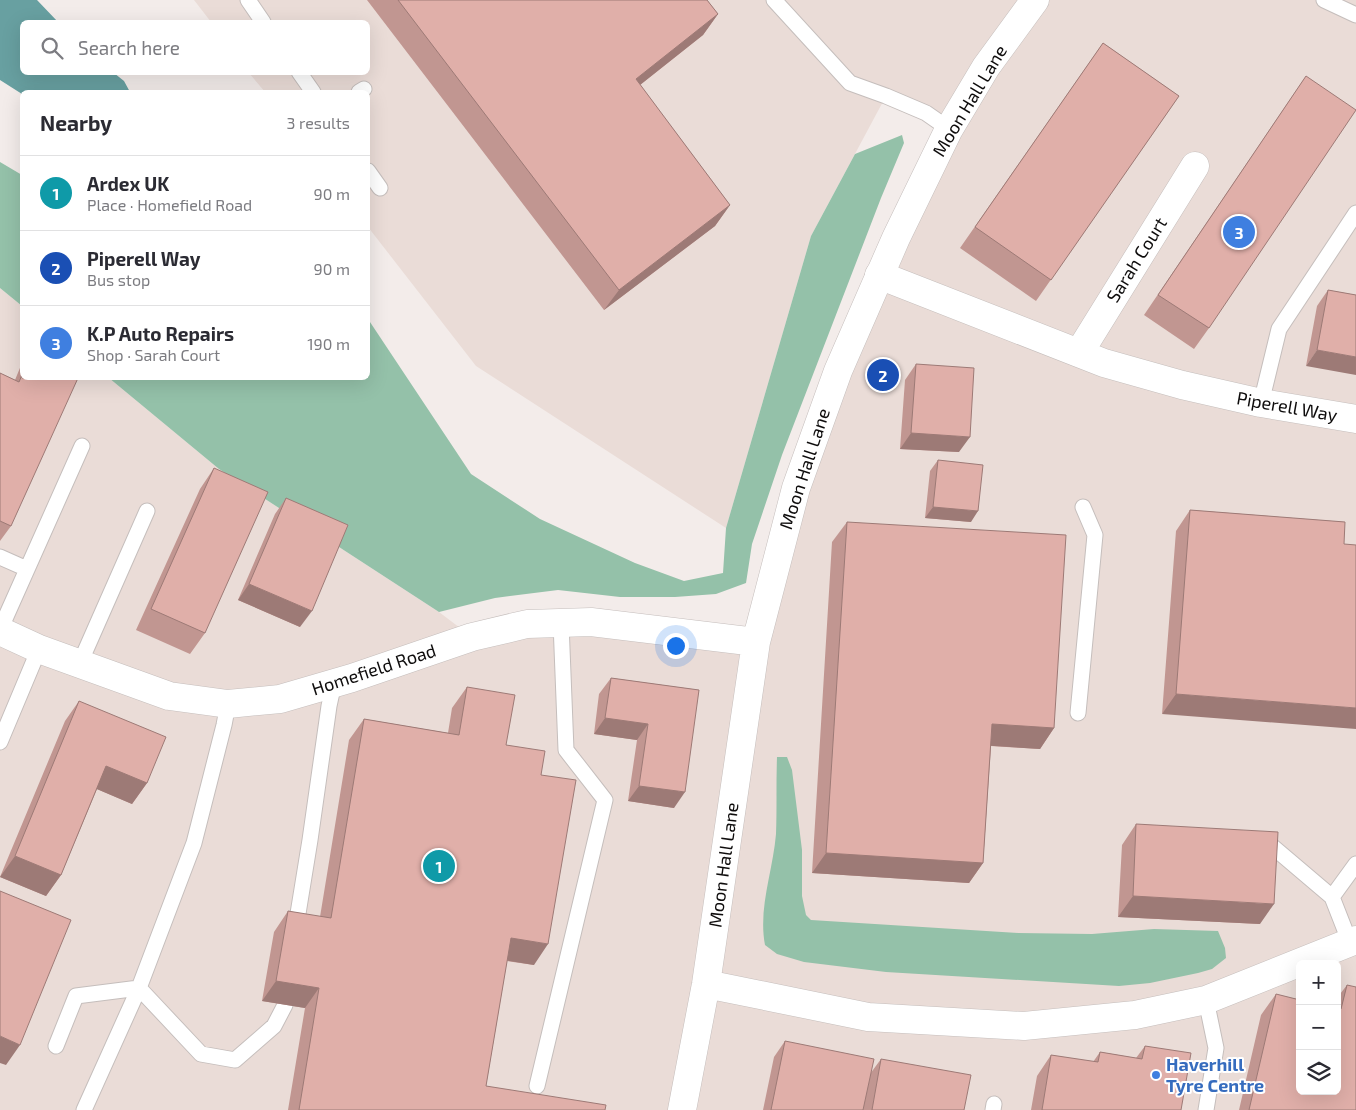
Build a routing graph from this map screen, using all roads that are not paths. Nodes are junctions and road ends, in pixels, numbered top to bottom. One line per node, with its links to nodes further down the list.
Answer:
1 (248, 0): 6 (lane)
2 (774, 0): 9 (lane)
3 (1035, 0): 9 (street, Moon Hall Lane)
4 (1324, 0): 5 (lane)
5 (1356, 14)
6 (263, 20)
7 (300, 75): 8 (lane)
8 (311, 90)
9 (949, 129): 14 (street, Moon Hall Lane)
10 (1196, 166): 15 (street, Sarah Court)
11 (370, 174): 12 (lane)
12 (380, 188)
13 (1356, 213): 16 (lane)
14 (879, 275): 15 (street, Piperell Way); 25 (street, Moon Hall Lane)
15 (1079, 353): 16 (street, Piperell Way)
16 (1261, 404): 17 (street, Piperell Way)
17 (1356, 419)
18 (82, 446): 22 (lane)
19 (1083, 507): 30 (lane)
20 (146, 511): 27 (lane)
21 (0, 557): 22 (lane)
22 (27, 569): 24 (lane)
23 (561, 623): 25 (street, Homefield Road); 28 (street, Homefield Road); 42 (lane)
24 (0, 631): 26 (street, Homefield Road)
25 (756, 642): 37 (street, Moon Hall Lane)
26 (39, 649): 27 (street, Homefield Road); 31 (lane)
27 (80, 663): 29 (street, Homefield Road)
28 (334, 683): 29 (street, Homefield Road); 35 (lane)
29 (228, 704): 38 (lane)
30 (1078, 712)
31 (0, 742)
32 (1246, 840): 34 (lane)
33 (1356, 864): 34 (lane)
34 (1332, 897): 36 (lane)
35 (294, 936)
36 (1353, 942): 39 (street)
37 (706, 984): 39 (street); 44 (street, Moon Hall Lane)
38 (139, 988): 40 (lane); 41 (lane); 43 (lane)
39 (1206, 1000): 45 (lane)
40 (284, 1005)
41 (56, 1046)
42 (538, 1086)
43 (84, 1110)
44 (682, 1110)
45 (1206, 1110)

